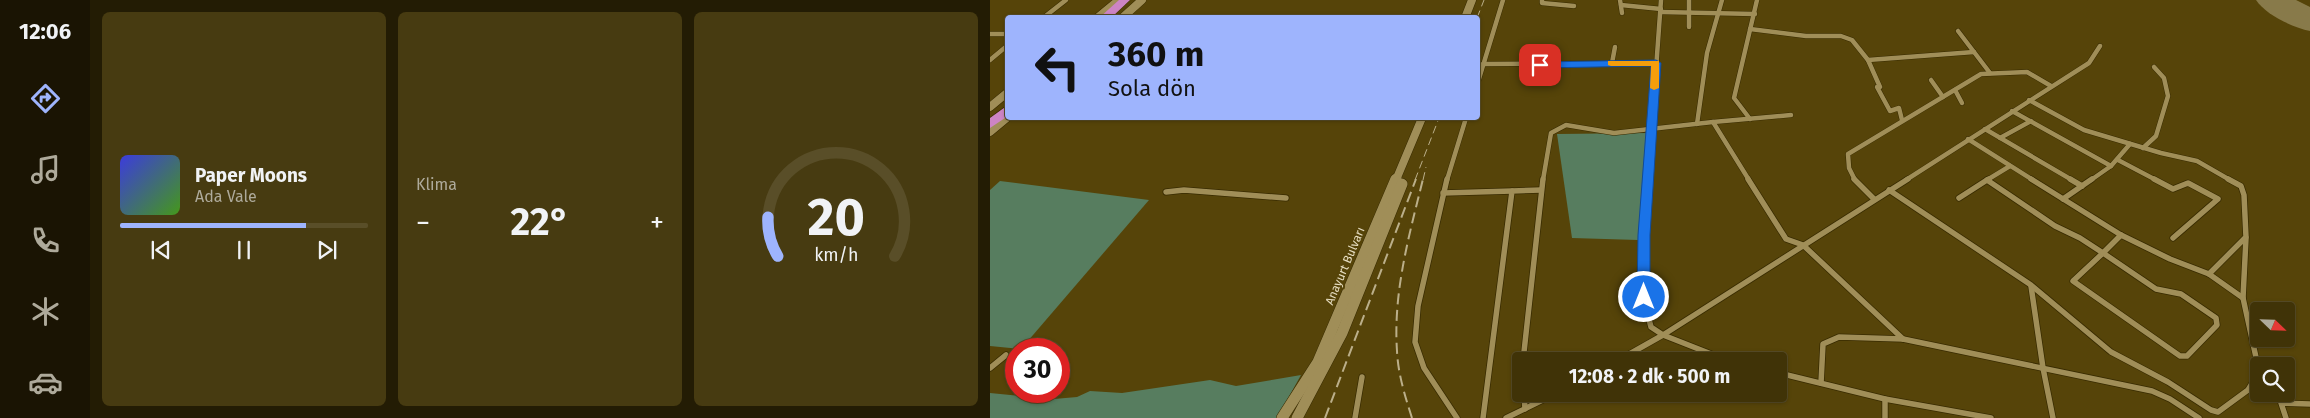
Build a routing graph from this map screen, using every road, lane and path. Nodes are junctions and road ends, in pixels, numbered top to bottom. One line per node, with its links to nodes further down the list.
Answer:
1 (1066, 0): 21 (street)
2 (1118, 0): 22 (main road)
3 (1125, 0): 23 (highway)
4 (1136, 0): 24 (highway)
5 (1142, 0): 25 (main road)
6 (1472, 0): 26 (main road)
7 (1477, 0): 27 (main road)
8 (1503, 0): 43 (street)
9 (1542, 0): 15 (street)
10 (1661, 0): 16 (street)
11 (1688, 0): 18 (street)
12 (1722, 0): 19 (street)
13 (1757, 0): 20 (street)
14 (1621, 3): 16 (street); 17 (street)
15 (1574, 6)
16 (1661, 11): 18 (street); 42 (street)
17 (1622, 13)
18 (1688, 13): 19 (street); 28 (street)
19 (1719, 13): 20 (street); 71 (street)
20 (1755, 14): 29 (street)
21 (1047, 15)
22 (1101, 15)
23 (1108, 15)
24 (1118, 15)
25 (1125, 15)
26 (1466, 15)
27 (1471, 15)
28 (1689, 27)
29 (1750, 30): 40 (street); 62 (street)
30 (1958, 31): 36 (street)
31 (990, 34): 32 (street)
32 (1005, 34)
33 (2100, 46): 50 (street)
34 (1615, 47): 41 (street)
35 (1005, 48): 38 (street)
36 (1974, 52): 40 (street); 46 (street)
37 (990, 55): 38 (street)
38 (996, 55): 39 (street)
39 (990, 60)
40 (1868, 60): 67 (street)
41 (1612, 63): 42 (street); 44 (street)
42 (1656, 63): 72 (street)
43 (1484, 64): 44 (street); 47 (street)
44 (1549, 64): 48 (street)
45 (2154, 67): 78 (street)
46 (1990, 73): 50 (street); 51 (street)
47 (1480, 76)
48 (1547, 78)
49 (1931, 80): 53 (street)
50 (2051, 86): 55 (street)
51 (1955, 90): 53 (street); 56 (street)
52 (1005, 94): 57 (main road)
53 (1943, 96): 67 (street)
54 (1005, 100): 60 (highway)
55 (2029, 100): 58 (street); 77 (street)
56 (1962, 103)
57 (990, 107)
58 (2012, 111): 69 (street); 73 (street)
59 (1005, 112): 70 (highway)
60 (990, 113)
61 (1791, 115): 62 (street)
62 (1750, 119): 68 (street)
63 (1005, 120): 74 (main road)
64 (1421, 120): 119 (main road, Anayurt Bulvarı)
65 (1427, 120): 120 (main road, Anayurt Bulvarı)
66 (1465, 120): 88 (street)
67 (1902, 120): 91 (street)
68 (1713, 122): 71 (street); 96 (street)
69 (2031, 122): 75 (street); 81 (street)
70 (990, 124)
71 (1697, 124): 72 (street)
72 (1653, 128): 84 (street); 101 (street)
73 (1984, 129): 75 (street); 76 (street)
74 (990, 132)
75 (2000, 138): 83 (street)
76 (1968, 139): 80 (street); 85 (street)
77 (2130, 144): 78 (street); 79 (street)
78 (2143, 148): 95 (street)
79 (2118, 160): 81 (street); 94 (street)
80 (2010, 166): 82 (street); 92 (street)
81 (2111, 166): 83 (street)
82 (1987, 180): 90 (street); 97 (street)
83 (2082, 186): 92 (street)
84 (1541, 190): 86 (street); 103 (street)
85 (1888, 190): 91 (street); 99 (street)
86 (1512, 191): 88 (street); 123 (street)
87 (1166, 192): 89 (street)
88 (1443, 193): 122 (street)
89 (1286, 198)
90 (1958, 198)
91 (1874, 199): 96 (street)
92 (2063, 199): 93 (street)
93 (2121, 235): 97 (street); 98 (street)
94 (2173, 238)
95 (2246, 238): 98 (street); 100 (street)
96 (1803, 245): 101 (street); 102 (street)
97 (2102, 254): 97 (street)
98 (2209, 274): 100 (street)
99 (2031, 285): 109 (street); 113 (street)
100 (2243, 298): 107 (street)
101 (1663, 334): 104 (street); 105 (street)
102 (1903, 339): 109 (street); 112 (street)
103 (1523, 352)
104 (1632, 352)
105 (1707, 352)
106 (1005, 356): 108 (street)
107 (2256, 357)
108 (990, 368)
109 (2043, 368): 127 (street); 128 (street)
110 (1787, 375): 112 (street)
111 (1362, 377): 121 (street)
112 (1821, 384): 114 (street)
113 (2250, 387)
114 (1886, 399): 125 (street); 126 (street)
115 (1525, 402): 118 (street)
116 (1539, 402): 118 (street)
117 (2310, 404): 129 (street)
118 (1525, 409): 124 (street)
119 (1282, 418)
120 (1297, 418)
121 (1355, 418)
122 (1457, 418)
123 (1483, 418)
124 (1506, 418)
125 (1885, 418)
126 (1991, 418)
127 (2053, 418)
128 (2199, 418)
129 (2286, 418)

